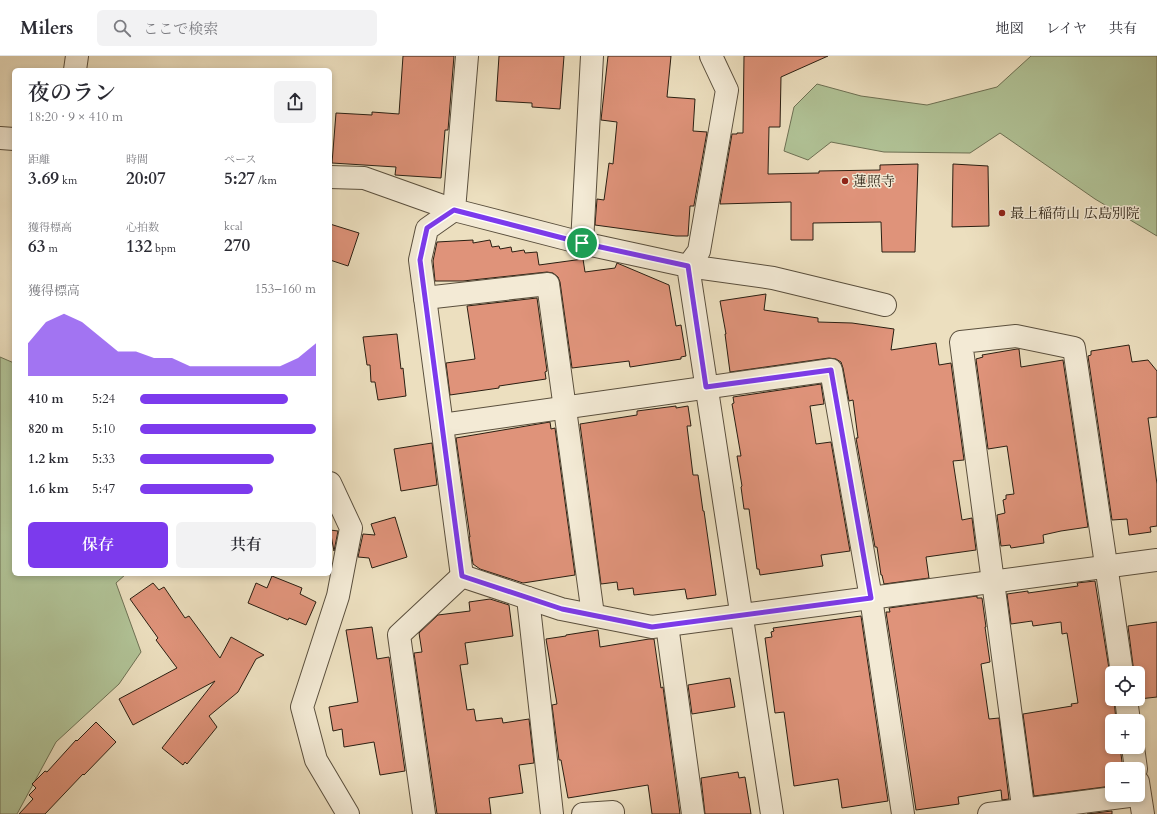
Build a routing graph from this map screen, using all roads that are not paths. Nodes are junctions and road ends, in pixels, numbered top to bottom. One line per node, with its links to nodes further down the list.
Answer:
1 (77, 56): 5 (street)
2 (467, 56): 9 (street)
3 (592, 56): 10 (street)
4 (712, 56): 11 (street)
5 (75, 68)
6 (0, 138): 7 (street)
7 (12, 139)
8 (332, 177): 9 (street)
9 (454, 210): 10 (street); 12 (street)
10 (582, 243): 11 (street)
11 (688, 266): 13 (street); 14 (street)
12 (425, 298): 15 (street); 16 (street)
13 (885, 305)
14 (706, 387): 15 (street); 23 (street); 25 (street)
15 (565, 408): 16 (street); 24 (street)
16 (442, 425): 20 (street)
17 (332, 488): 30 (street)
18 (1157, 560): 19 (street)
19 (1106, 567): 21 (street); 21 (street); 27 (street)
20 (462, 576): 22 (street); 31 (street)
21 (993, 582): 23 (street); 29 (street)
22 (528, 598): 24 (street); 32 (street)
23 (871, 598): 25 (street); 37 (street)
24 (593, 615): 26 (street)
25 (742, 615): 26 (street); 36 (street)
26 (667, 625): 35 (street)
27 (1121, 666)
28 (1105, 801): 29 (street)
29 (1024, 812): 38 (street)
30 (348, 814)
31 (424, 814)
32 (552, 814)
33 (583, 814): 34 (street)
34 (613, 814)
35 (693, 814)
36 (772, 814)
37 (903, 814)
38 (989, 814)

